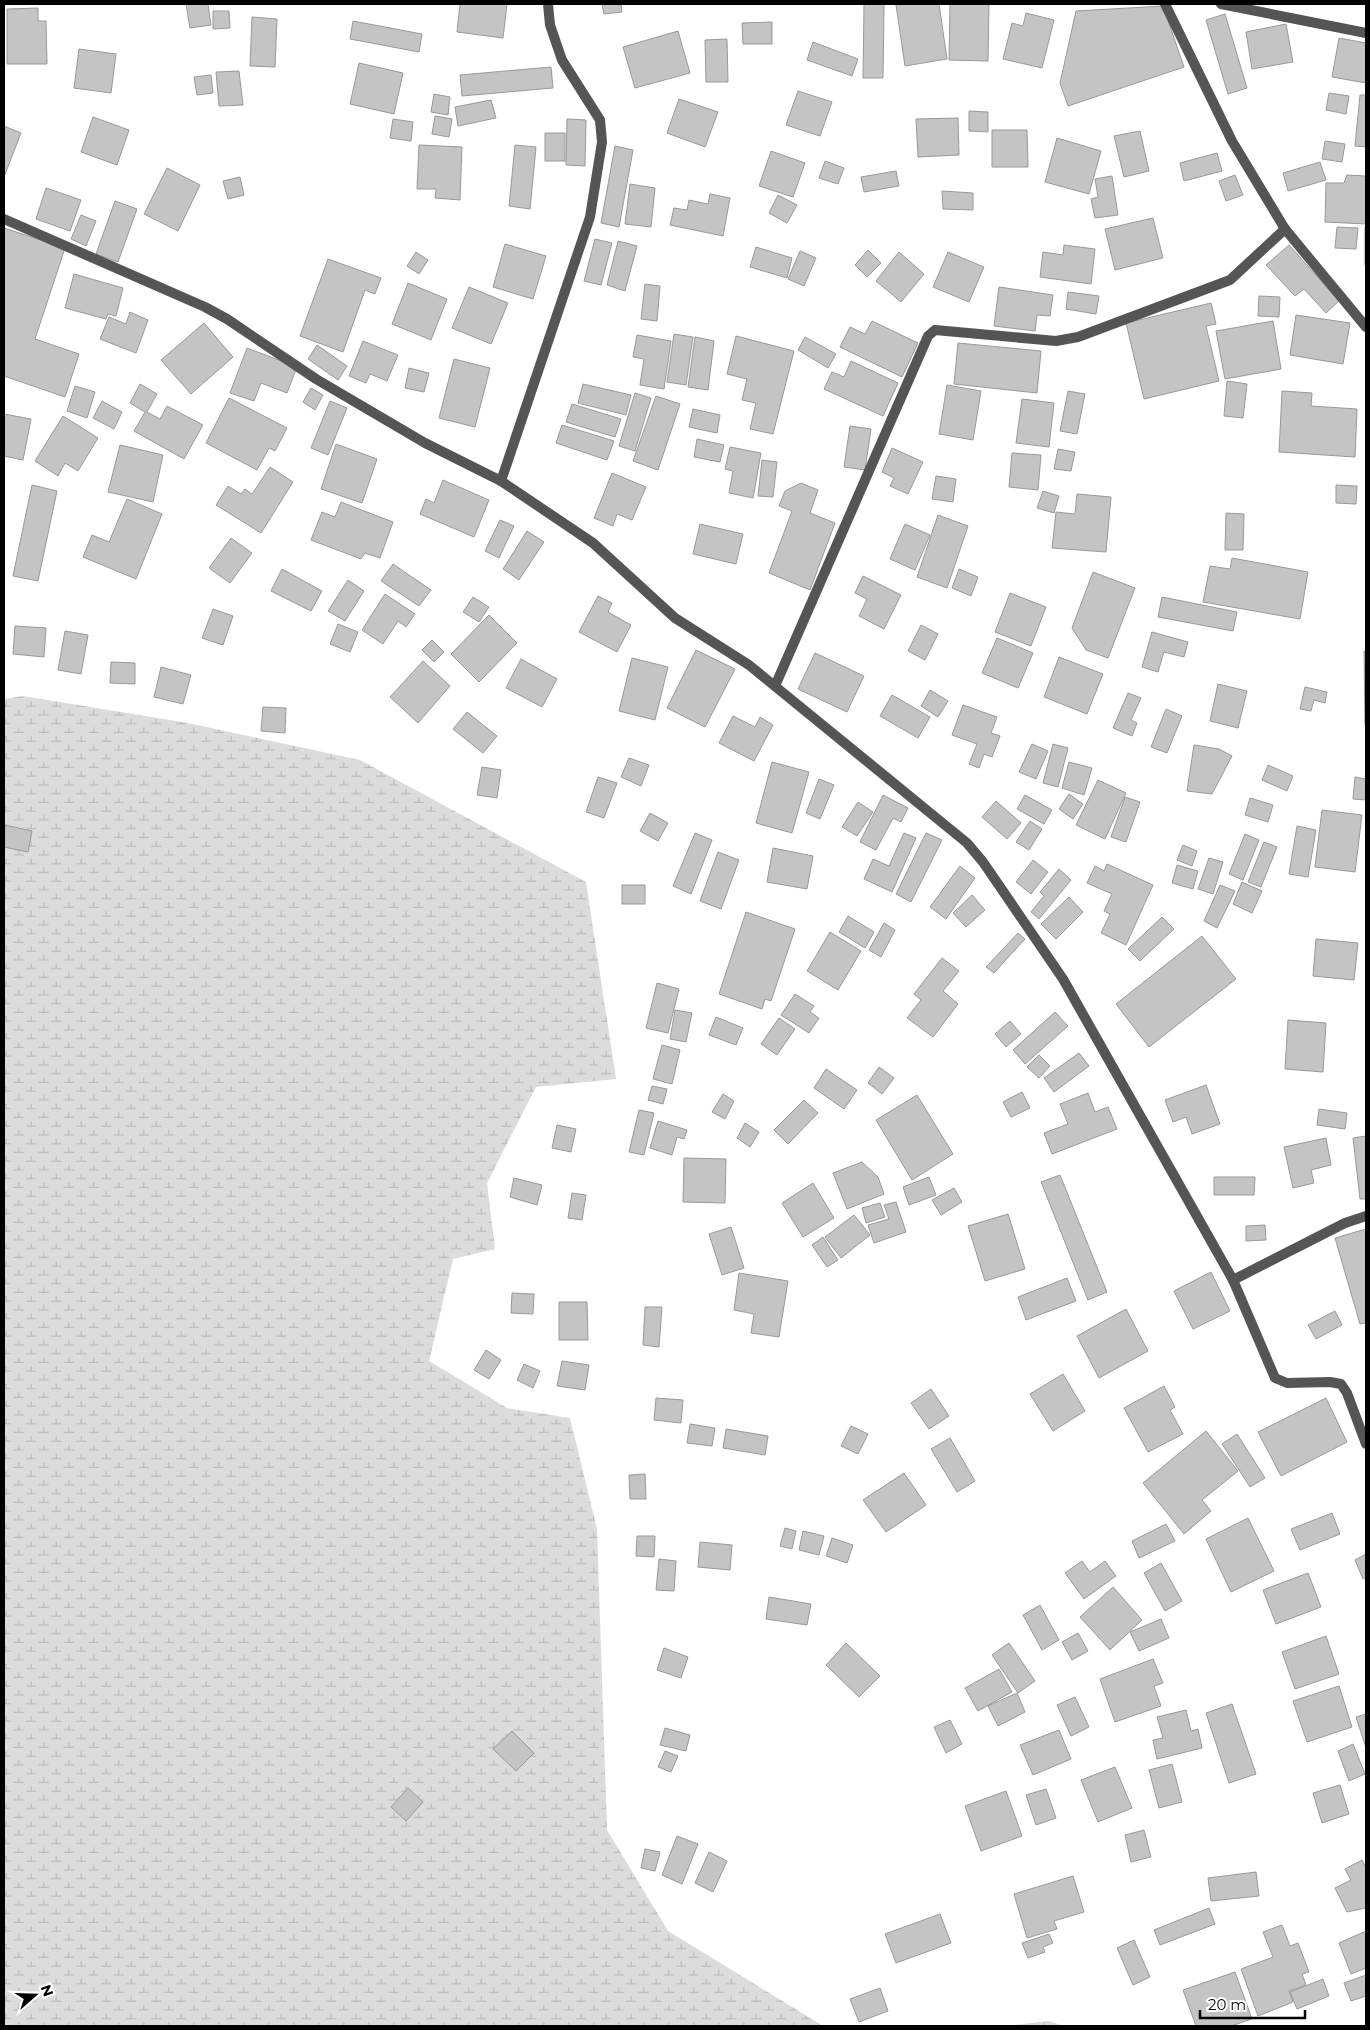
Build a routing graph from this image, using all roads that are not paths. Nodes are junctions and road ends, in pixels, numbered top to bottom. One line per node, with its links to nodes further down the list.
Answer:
1 (548, 4): 8 (street)
2 (1165, 4): 6 (street)
3 (1221, 4): 4 (street)
4 (1366, 33)
5 (4, 219): 8 (street)
6 (1284, 229): 7 (street); 9 (street)
7 (1366, 327)
8 (501, 481): 9 (street)
9 (775, 686): 11 (street)
10 (1366, 1216): 11 (street)
11 (1233, 1280): 12 (street)
12 (1366, 1444)

